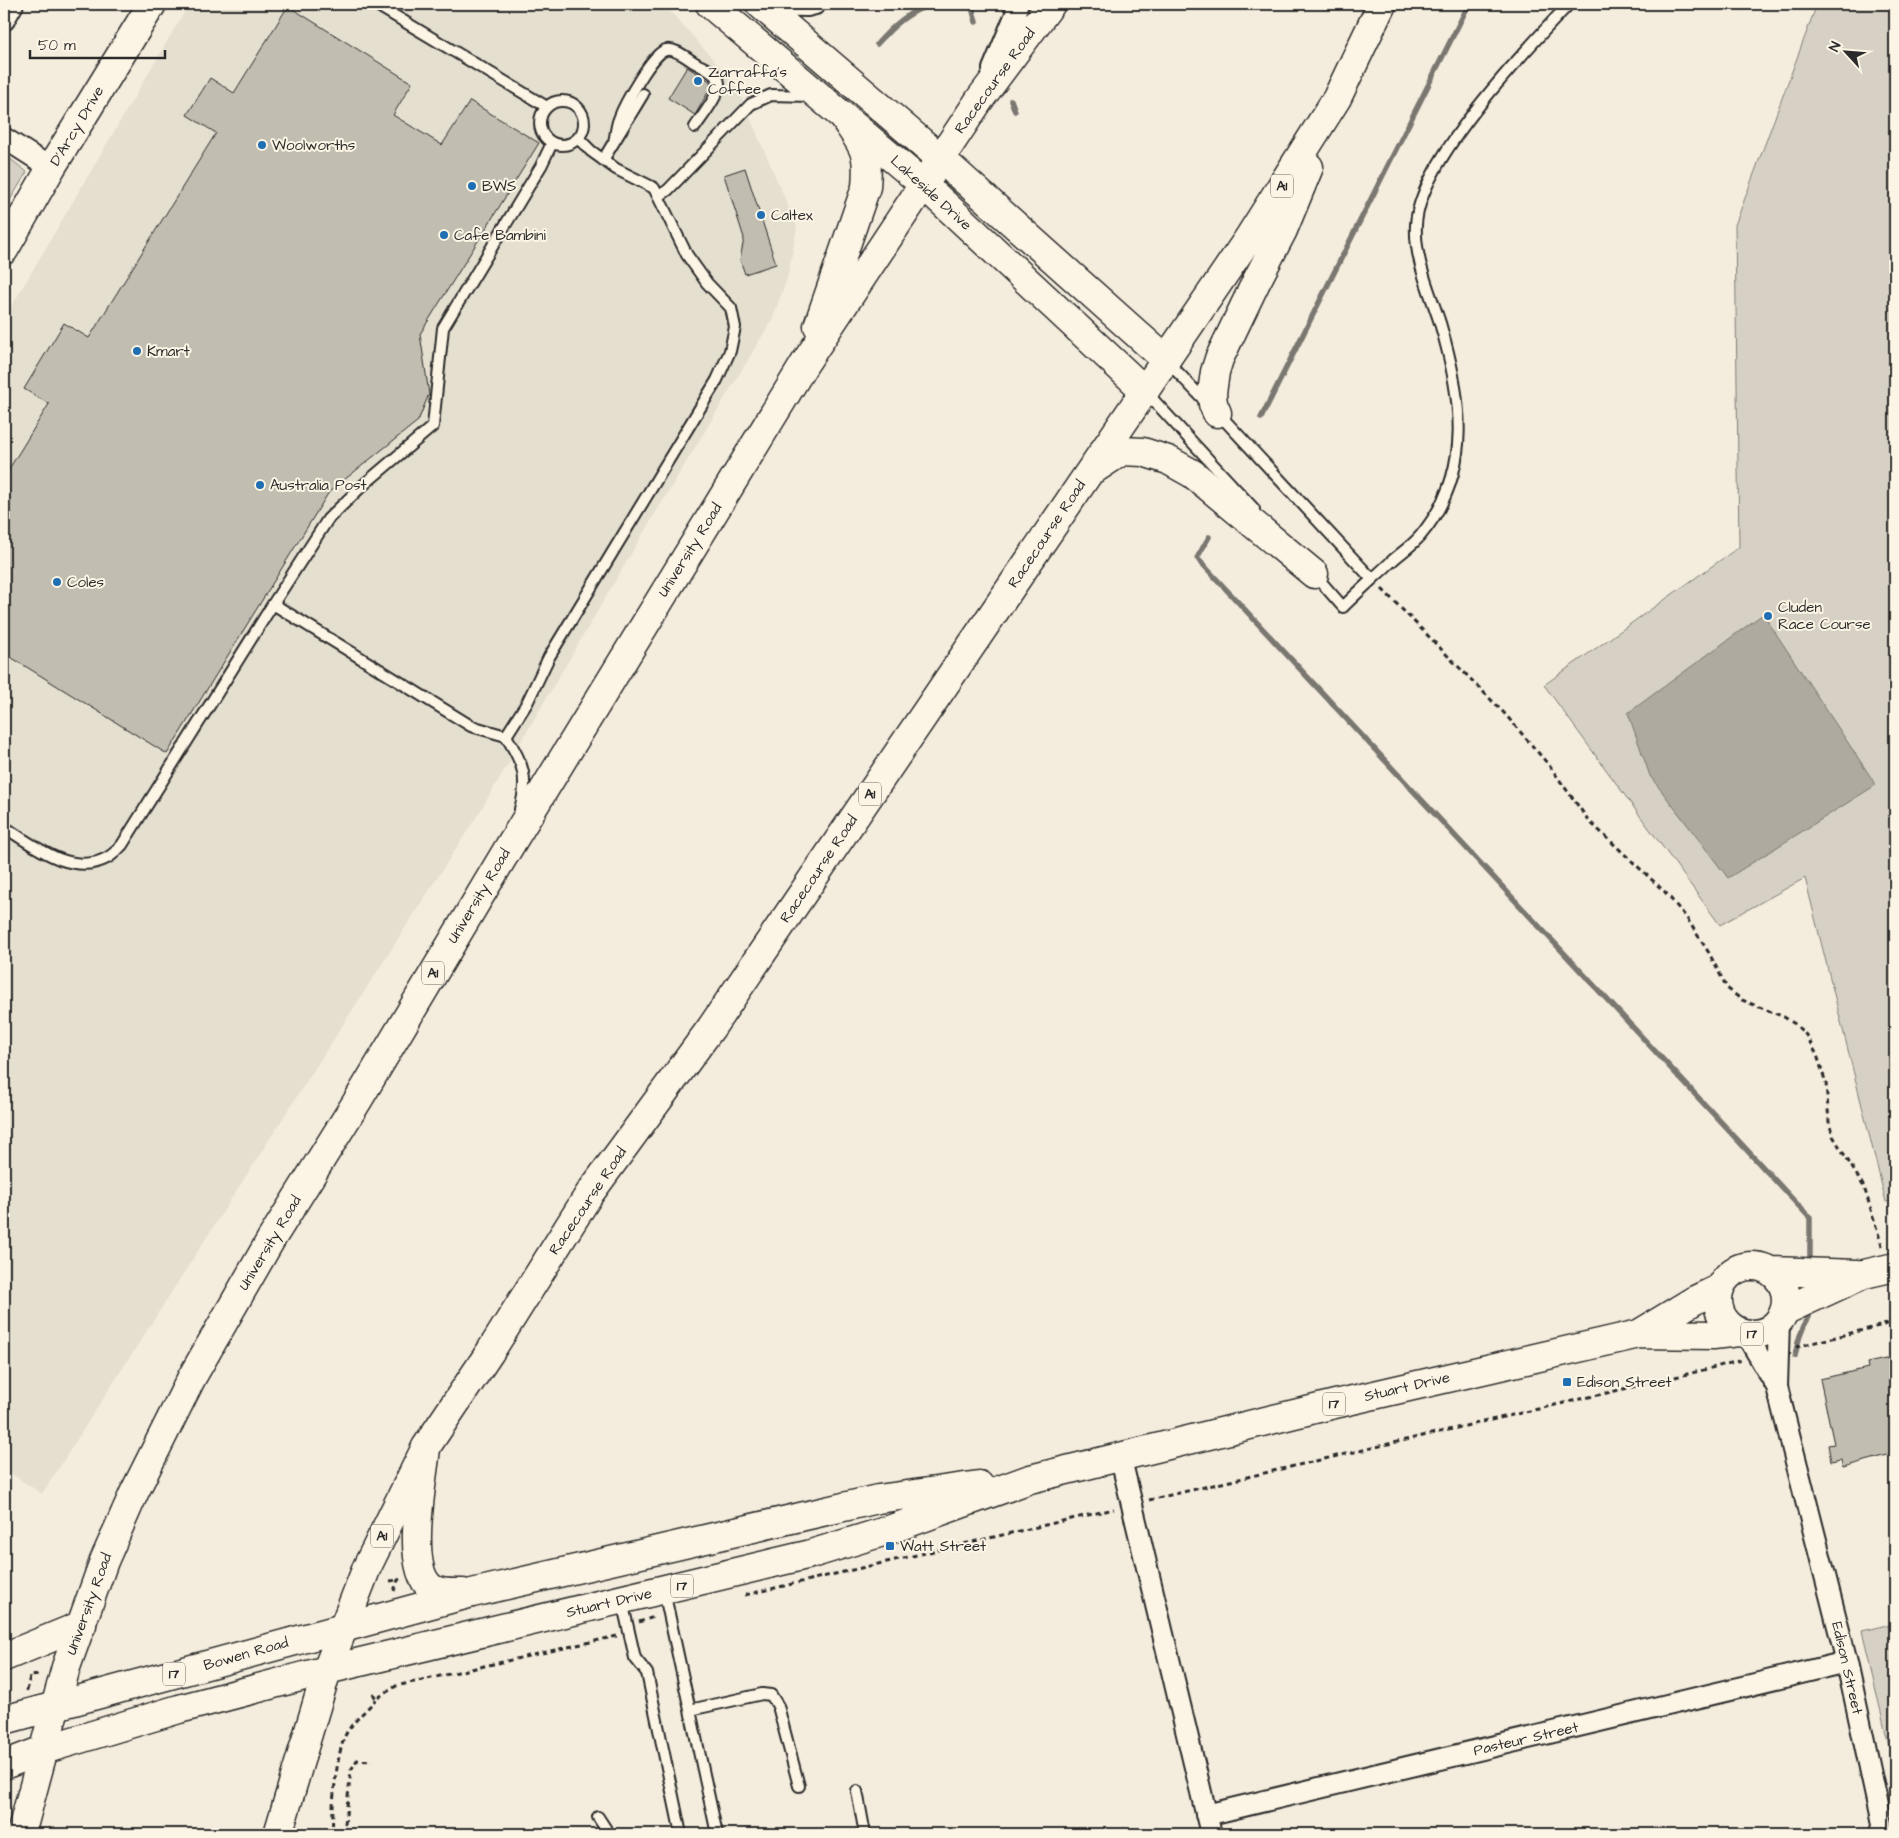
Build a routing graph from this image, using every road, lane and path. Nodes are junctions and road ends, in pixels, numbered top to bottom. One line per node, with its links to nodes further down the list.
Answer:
1 (13, 4): 11 (street)
2 (152, 4): 25 (main road, D'Arcy Drive)
3 (376, 4): 16 (lane)
4 (710, 4): 13 (main road, Lakeside Drive)
5 (761, 4): 6 (street); 23 (main road, Lakeside Drive)
6 (816, 4)
7 (1017, 4): 15 (street)
8 (1051, 4): 15 (main road, Racecourse Road / A1)
9 (1382, 4): 14 (main road, Racecourse Road / A1)
10 (1569, 4): 35 (lane)
11 (4, 20)
12 (642, 94): 21 (lane)
13 (817, 96): 17 (main road, Lakeside Drive); 27 (lane)
14 (1337, 98): 29 (main road, Racecourse Road / A1); 32 (main road)
15 (980, 99): 23 (main road, Racecourse Road / A1)
16 (546, 107): 20 (lane); 22 (lane)
17 (846, 121): 26 (main road, Lakeside Drive); 30 (main road)
18 (695, 127): 21 (lane)
19 (4, 138): 25 (street)
20 (578, 138): 22 (lane); 24 (lane)
21 (614, 142): 24 (lane)
22 (552, 143): 36 (lane)
23 (940, 158): 26 (main road, University Road / A1); 29 (main road, Lakeside Drive)
24 (603, 160): 27 (lane)
25 (51, 168): 28 (main road, D'Arcy Drive)
26 (923, 184): 30 (main road, University Road / A1); 31 (main road, Lakeside Drive)
27 (659, 196): 37 (lane)
28 (4, 250)
29 (1165, 359): 31 (main road, Racecourse Road / A1); 32 (lane)
30 (805, 363): 39 (main road, University Road / A1)
31 (1145, 390): 33 (main road, Racecourse Road / A1); 34 (lane)
32 (1217, 413): 35 (lane)
33 (1088, 475): 34 (main road); 49 (main road, Racecourse Road / A1)
34 (1314, 574): 35 (lane)
35 (1372, 579): 40 (path)
36 (273, 604): 37 (lane); 38 (lane)
37 (506, 736): 39 (lane)
38 (4, 827)
39 (512, 842): 62 (main road, University Road / A1)
40 (1883, 1270): 41 (main road, 17); 43 (main road, 17)
41 (1770, 1271): 42 (main road, 17); 43 (main road)
42 (1720, 1288): 45 (main road, Stuart Drive / 17); 46 (main road, 17)
43 (1782, 1316): 46 (main road, 17); 48 (street, Edison Street)
44 (1895, 1322): 47 (path)
45 (1639, 1334): 46 (main road, Stuart Drive); 50 (main road, Stuart Drive / 17)
46 (1744, 1341): 48 (street, Edison Street); 52 (path)
47 (1799, 1347)
48 (1777, 1387): 66 (street, Edison Street)
49 (426, 1447): 57 (main road); 63 (main road, Racecourse Road / A1)
50 (1120, 1455): 51 (main road, Stuart Drive / 17); 81 (street)
51 (1030, 1479): 57 (main road, Stuart Drive / 17); 61 (main road, Stuart Drive / 17)
52 (1153, 1500)
53 (1116, 1508): 58 (path)
54 (404, 1578): 55 (path)
55 (398, 1580): 56 (path); 59 (path)
56 (390, 1581)
57 (472, 1593): 63 (main road, Stuart Drive)
58 (737, 1597)
59 (391, 1598)
60 (622, 1600): 61 (main road, Stuart Drive / 17); 64 (lane); 67 (main road, Stuart Drive / 17)
61 (666, 1602): 64 (path); 73 (lane)
62 (82, 1625): 65 (main road); 72 (main road, University Road / A1)
63 (343, 1627): 67 (main road, Racecourse Road / A1); 72 (main road, Bowen Road / 17)
64 (628, 1628): 71 (path); 88 (lane)
65 (4, 1657)
66 (1847, 1662): 81 (street, Pasteur Street); 92 (street, Edison Street)
67 (327, 1670): 75 (main road, 17); 83 (main road, A1)
68 (40, 1675): 70 (path)
69 (373, 1693): 71 (path)
70 (25, 1698)
71 (376, 1699): 86 (path)
72 (54, 1707): 74 (main road, Bowen Road / 17); 75 (main road, University Road / A1)
73 (690, 1710): 78 (lane); 89 (lane)
74 (4, 1720)
75 (43, 1750): 77 (main road, 17); 85 (main road, University Road / A1)
76 (372, 1761): 84 (path)
77 (5, 1773): 80 (path)
78 (799, 1786)
79 (857, 1791): 90 (lane)
80 (4, 1801)
81 (1206, 1815): 91 (street)
82 (598, 1817): 87 (lane)
83 (280, 1831)
84 (344, 1833)
85 (21, 1834)
86 (333, 1834)
87 (609, 1834)
88 (681, 1834)
89 (717, 1834)
90 (865, 1834)
91 (1211, 1834)
92 (1884, 1834)

